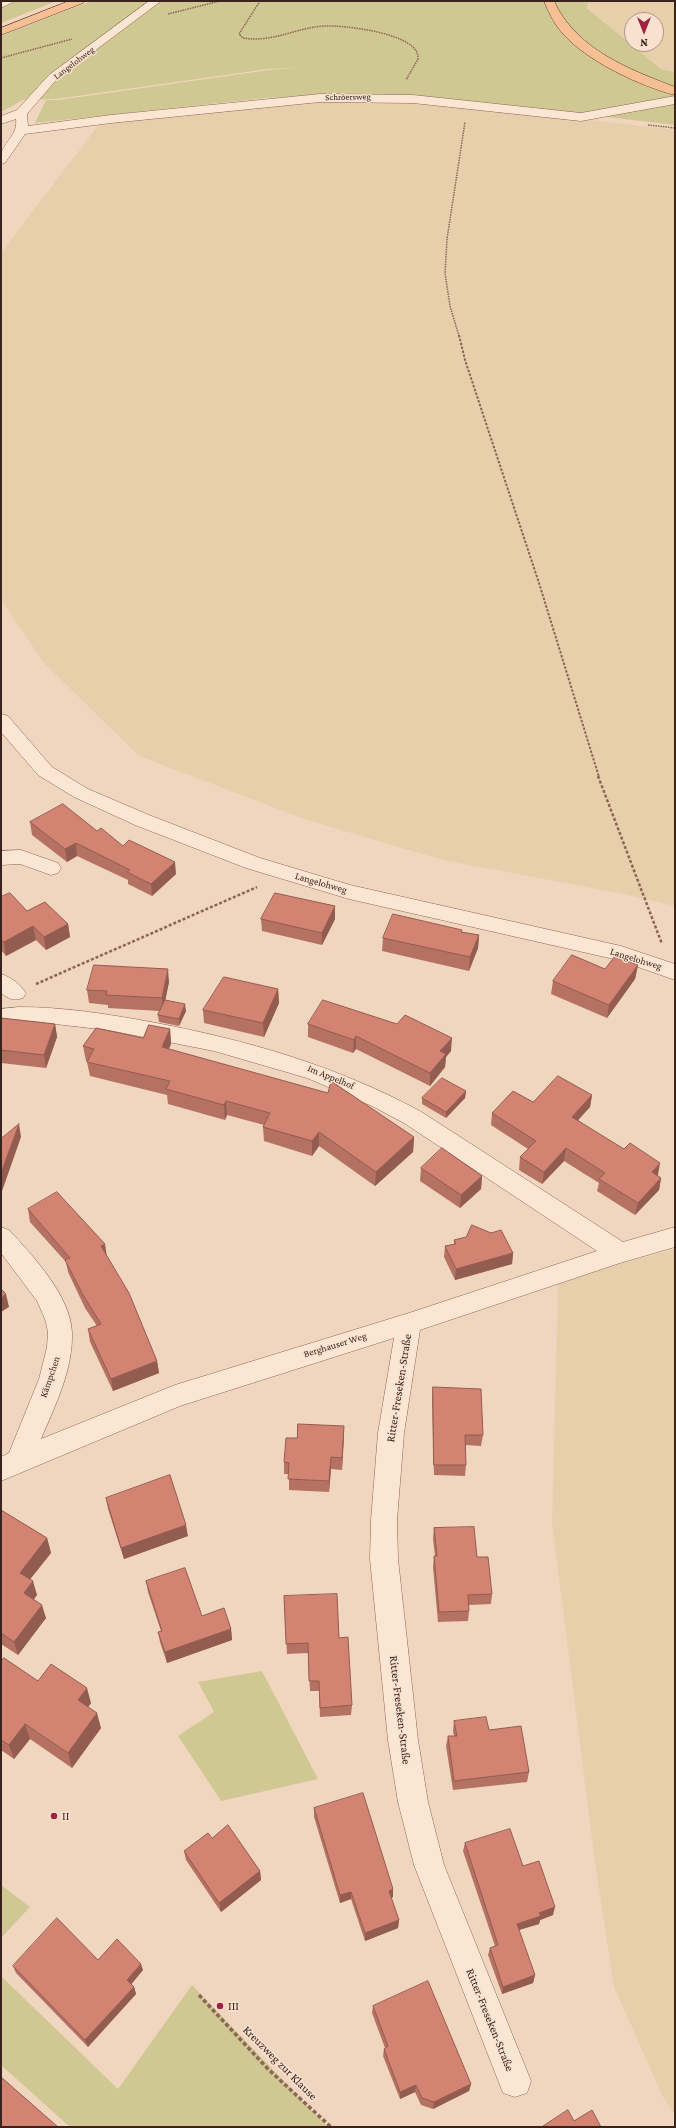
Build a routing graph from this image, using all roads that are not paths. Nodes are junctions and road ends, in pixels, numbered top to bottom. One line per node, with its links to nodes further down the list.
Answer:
1 (4, 1): 6 (street)
2 (10, 1): 6 (street)
3 (79, 1): 7 (main road)
4 (156, 1): 10 (street, Langelohweg)
5 (548, 1): 8 (main road)
6 (1, 5)
7 (1, 32)
8 (675, 91)
9 (675, 100): 12 (street, Schröersweg)
10 (21, 113): 11 (street); 12 (street)
11 (1, 120)
12 (21, 131): 13 (street)
13 (1, 160)
14 (1, 720): 17 (street, Langelohweg)
15 (1, 858): 16 (street)
16 (51, 868)
17 (671, 970)
18 (1, 1017): 21 (street, Im Appelhof)
19 (1, 1237): 23 (street, Kämpchen)
20 (675, 1237): 21 (street, Berghauser Weg)
21 (620, 1253): 22 (street, Berghauser Weg)
22 (409, 1323): 23 (street, Berghauser Weg); 24 (street, Ritter-Freseken-Straße)
23 (10, 1464)
24 (515, 2081)

